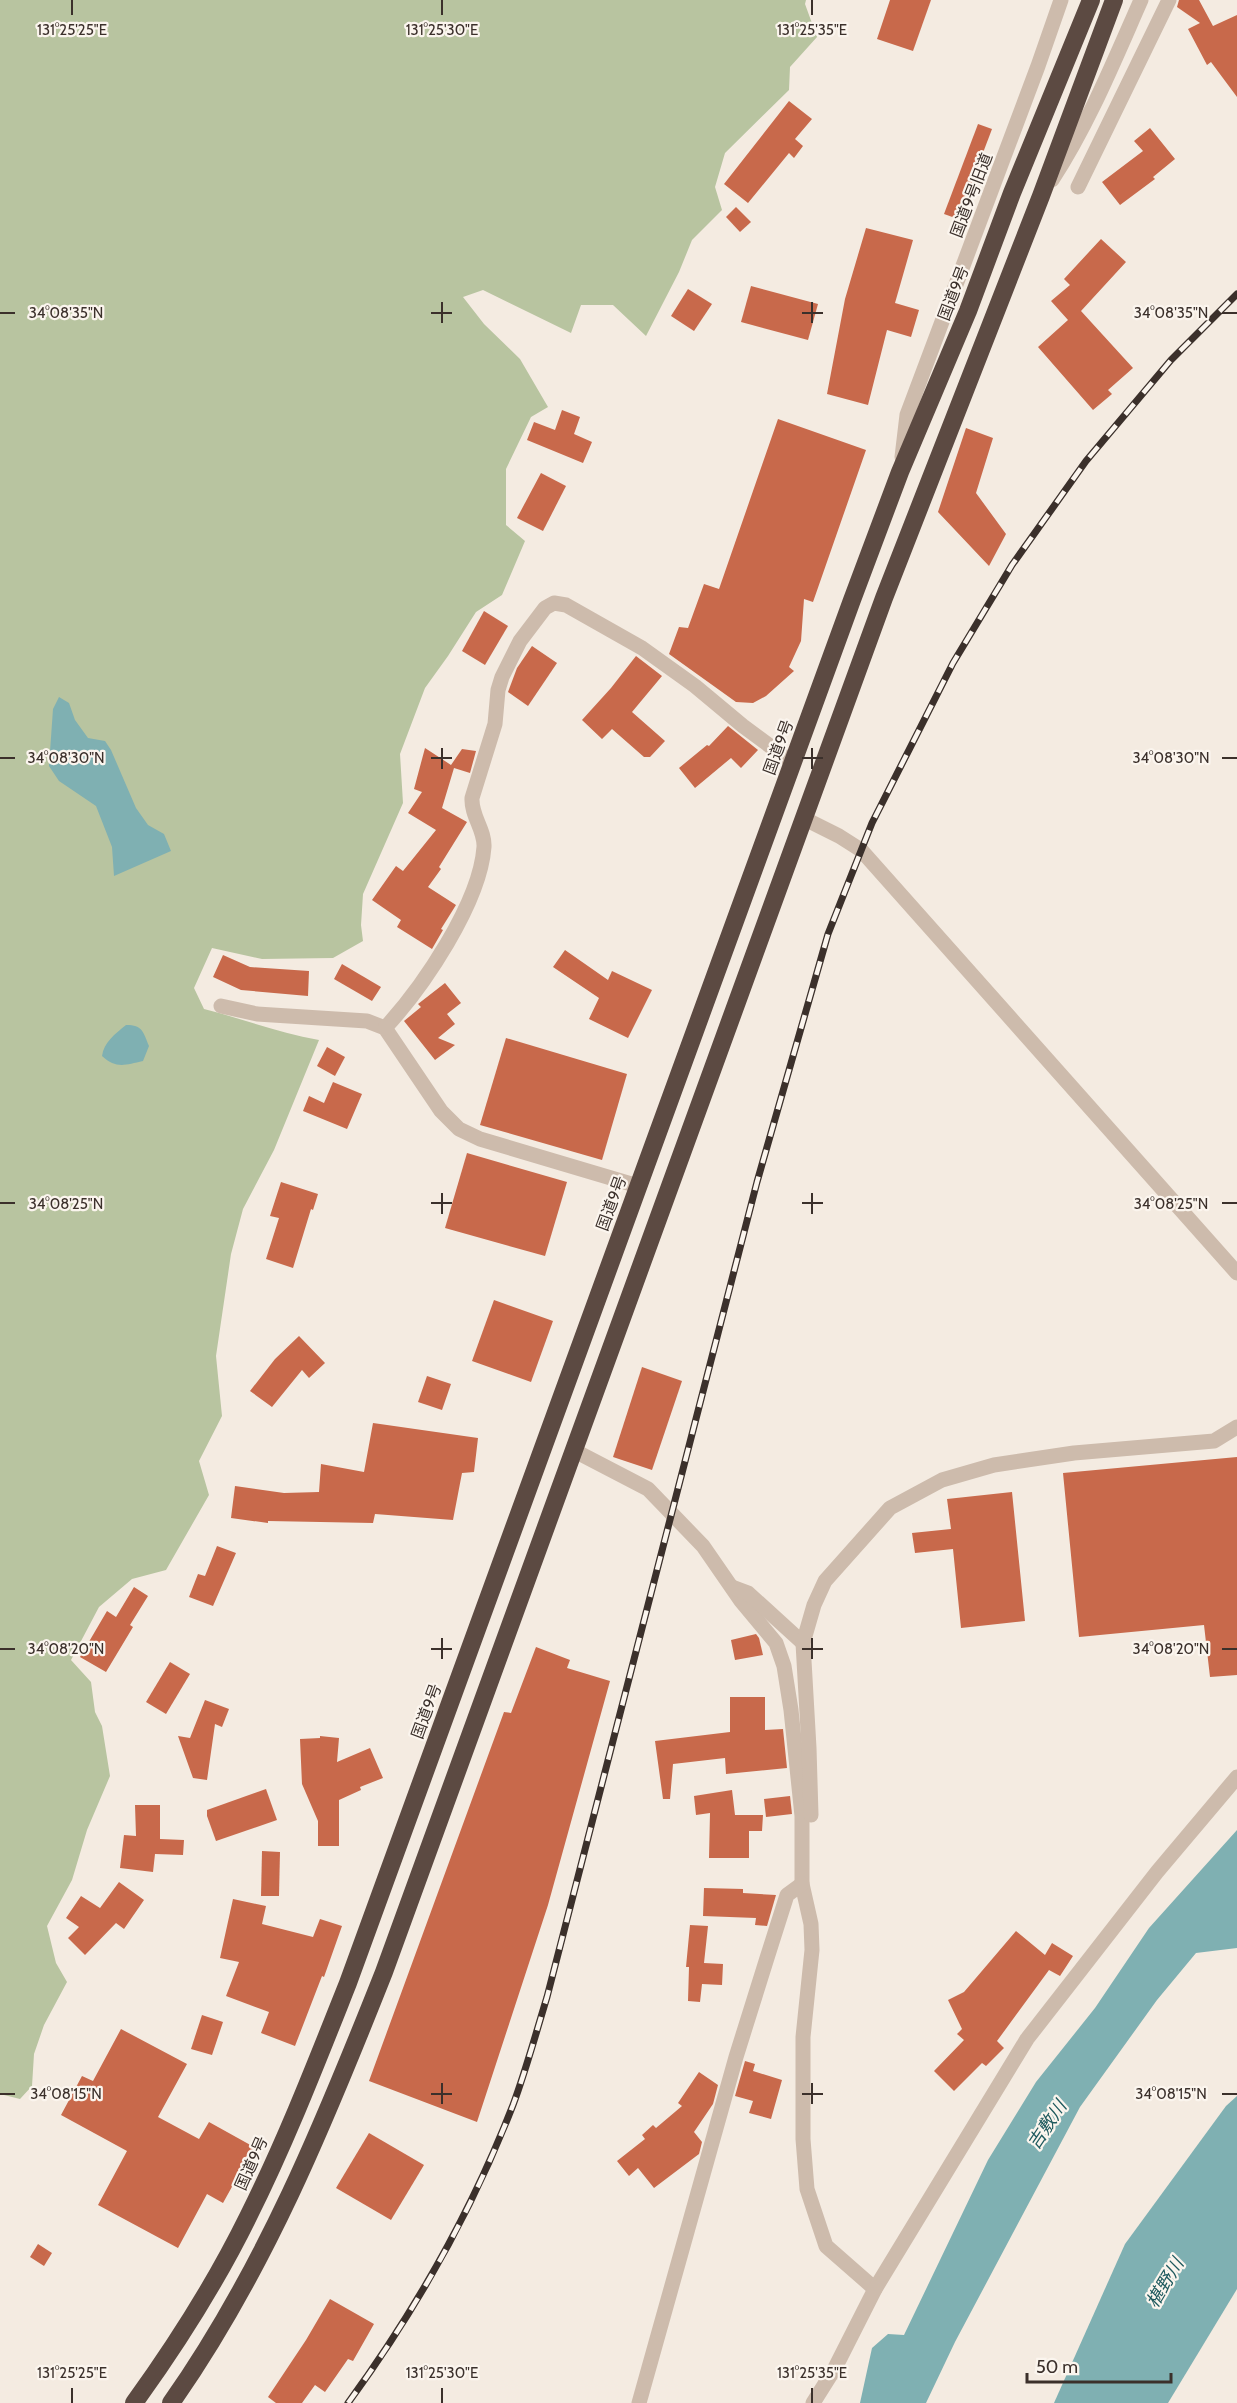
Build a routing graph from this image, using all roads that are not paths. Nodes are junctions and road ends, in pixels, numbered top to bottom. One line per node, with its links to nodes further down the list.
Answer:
1 (1061, 0): 8 (street, 国道9号旧道)
2 (1091, 0): 8 (highway, 国道9号)
3 (1114, 0): 7 (highway)
4 (1141, 0): 7 (street)
5 (1169, 0): 6 (street)
6 (1078, 187)
7 (1041, 196): 10 (highway)
8 (900, 472): 9 (highway, 国道9号)
9 (793, 763): 12 (street); 13 (highway, 国道9号)
10 (803, 818): 14 (street); 16 (highway)
11 (221, 1006): 12 (street)
12 (385, 1028): 13 (street)
13 (638, 1186): 23 (highway, 国道9号)
14 (1237, 1273)
15 (1237, 1427): 18 (street)
16 (573, 1450): 17 (street); 24 (highway)
17 (732, 1587): 18 (street); 20 (street)
18 (802, 1643): 20 (street)
19 (1237, 1777): 22 (street)
20 (802, 1846): 21 (street)
21 (802, 1884): 22 (street); 25 (street)
22 (875, 2289): 26 (street)
23 (134, 2403)
24 (171, 2403)
25 (639, 2403)
26 (813, 2403)

